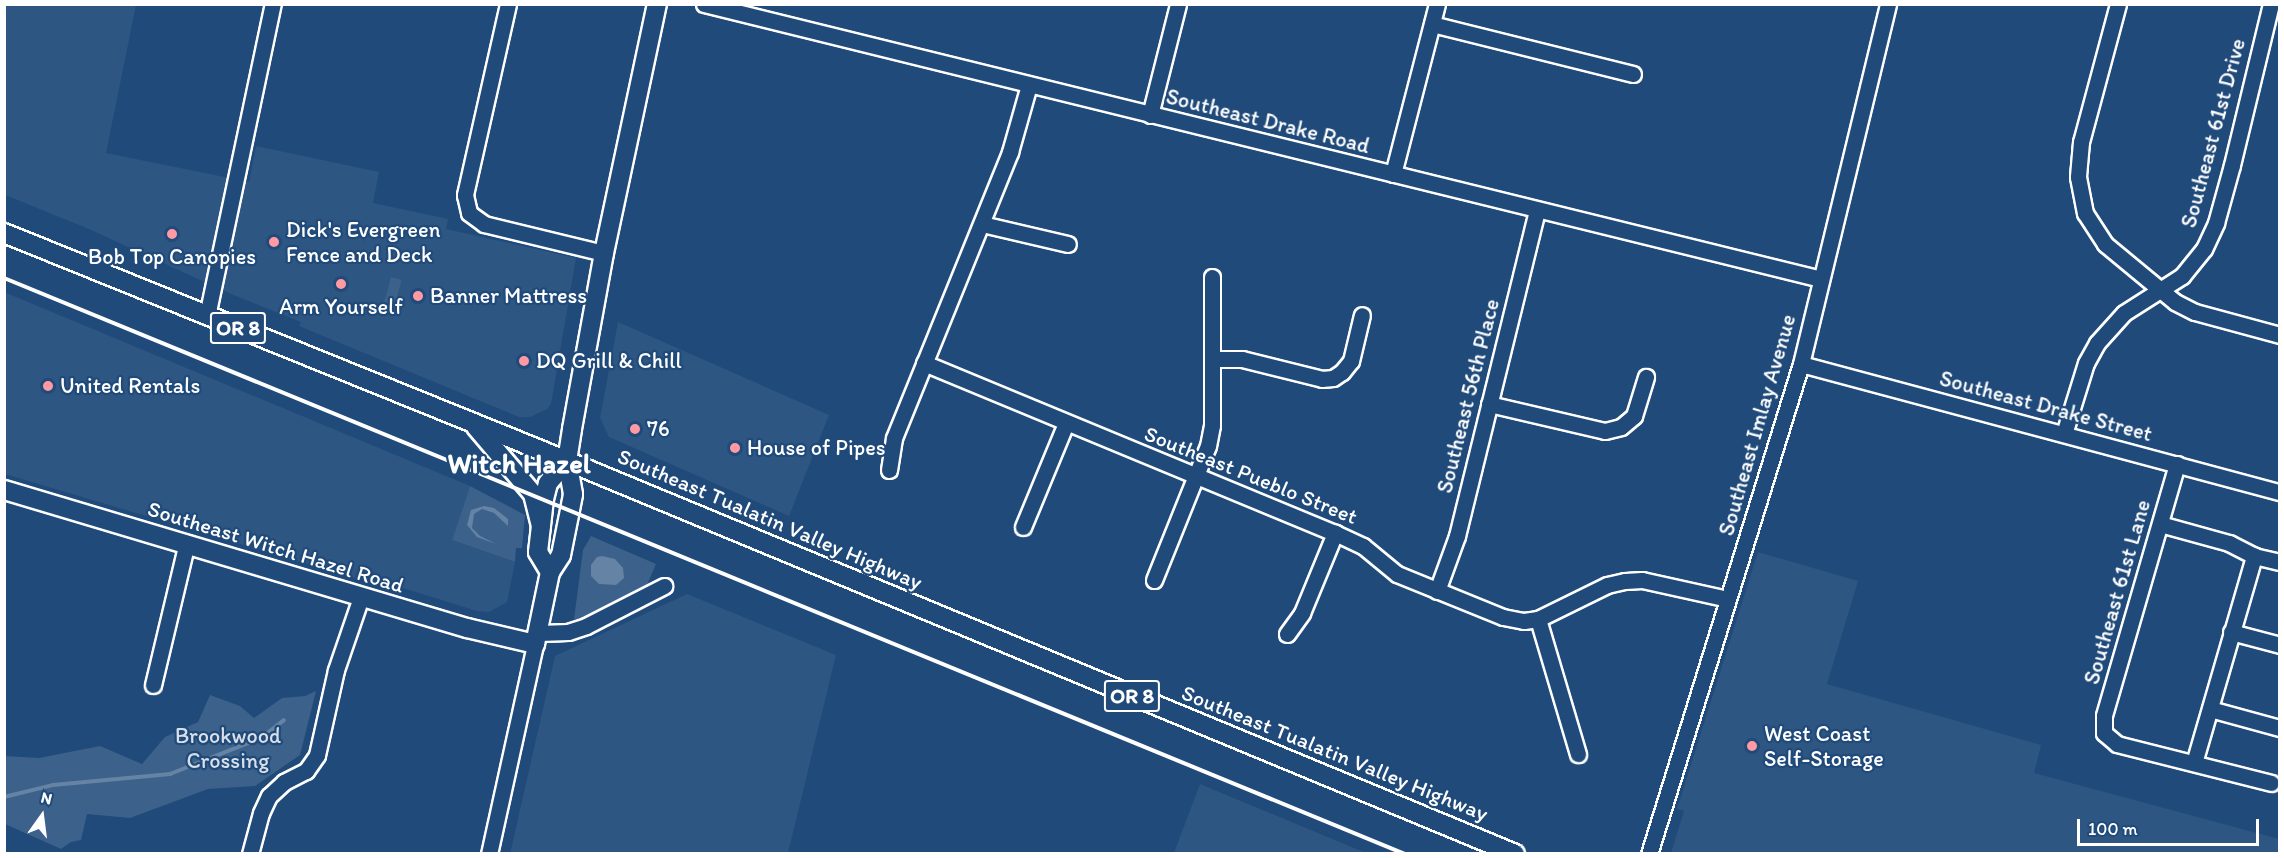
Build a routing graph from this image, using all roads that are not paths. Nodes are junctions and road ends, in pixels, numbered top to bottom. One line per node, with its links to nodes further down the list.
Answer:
1 (273, 4): 24 (street)
2 (508, 4): 19 (street)
3 (657, 4): 19 (main road)
4 (704, 4): 12 (street, Southeast Drake Road)
5 (1178, 4): 13 (street)
6 (1437, 4): 10 (street)
7 (1888, 4): 21 (street, Southeast Imlay Avenue)
8 (2118, 4): 22 (street)
9 (2271, 4): 22 (street, Southeast 61st Drive)
10 (1432, 24): 11 (street); 14 (street)
11 (1633, 74)
12 (1029, 85): 13 (street, Southeast Drake Road); 16 (street)
13 (1150, 115): 14 (street, Southeast Drake Road)
14 (1393, 174): 15 (street, Southeast Drake Road)
15 (1537, 210): 21 (street, Southeast Drake Road); 30 (street, Southeast 56th Place)
16 (982, 224): 18 (street); 27 (street)
17 (4, 233): 24 (main road, Southeast Tualatin Valley Highway / OR 8)
18 (1068, 244)
19 (604, 253): 34 (main road)
20 (1212, 277): 26 (street)
21 (1821, 279): 28 (street, Southeast Imlay Avenue)
22 (2158, 291): 25 (street); 33 (street, Southeast 61st Drive)
23 (1362, 315): 26 (street)
24 (207, 316): 31 (main road, Southeast Tualatin Valley Highway / OR 8)
25 (2280, 335)
26 (1212, 359): 37 (street)
27 (924, 363): 32 (street, Southeast Pueblo Street); 36 (street)
28 (1801, 364): 33 (street, Southeast Drake Street); 52 (street, Southeast Imlay Avenue)
29 (1646, 377): 30 (street)
30 (1489, 404): 50 (street, Southeast 56th Place)
31 (473, 423): 34 (main road, Southeast Tualatin Valley Highway / OR 8); 41 (main road)
32 (1066, 423): 37 (street, Southeast Pueblo Street); 42 (street)
33 (2064, 434): 35 (street, Southeast Drake Street)
34 (567, 461): 41 (main road); 47 (main road); 66 (main road, Southeast Tualatin Valley Highway / OR 8)
35 (2177, 464): 39 (street, Southeast Drake Street); 40 (street, Southeast 61st Lane)
36 (890, 470)
37 (1197, 478): 43 (street, Southeast Pueblo Street); 48 (street)
38 (4, 490): 44 (main road, Southeast Witch Hazel Road)
39 (2280, 492)
40 (2160, 524): 45 (street); 62 (street, Southeast 61st Lane)
41 (541, 526): 47 (main road)
42 (1023, 527)
43 (1335, 533): 50 (street, Southeast Pueblo Street); 55 (street)
44 (186, 546): 51 (main road, Southeast Witch Hazel Road); 58 (street)
45 (2254, 556): 46 (street); 54 (street)
46 (2280, 562)
47 (550, 572): 56 (main road)
48 (1154, 580)
49 (664, 586): 56 (street, Southeast Witch Hazel Road)
50 (1437, 591): 53 (street, Southeast Pueblo Street)
51 (361, 597): 56 (main road, Southeast Witch Hazel Road); 64 (street)
52 (1728, 599): 53 (street); 67 (street, Southeast Imlay Avenue)
53 (1538, 620): 61 (street)
54 (2231, 632): 57 (street); 59 (street)
55 (1287, 634)
56 (537, 639): 65 (street)
57 (2280, 645)
58 (153, 685)
59 (2210, 710): 60 (street); 62 (street)
60 (2280, 728)
61 (1578, 754)
62 (2194, 763): 63 (street)
63 (2271, 783)
64 (250, 854)
65 (489, 854)
66 (1515, 854)
67 (1649, 854)

